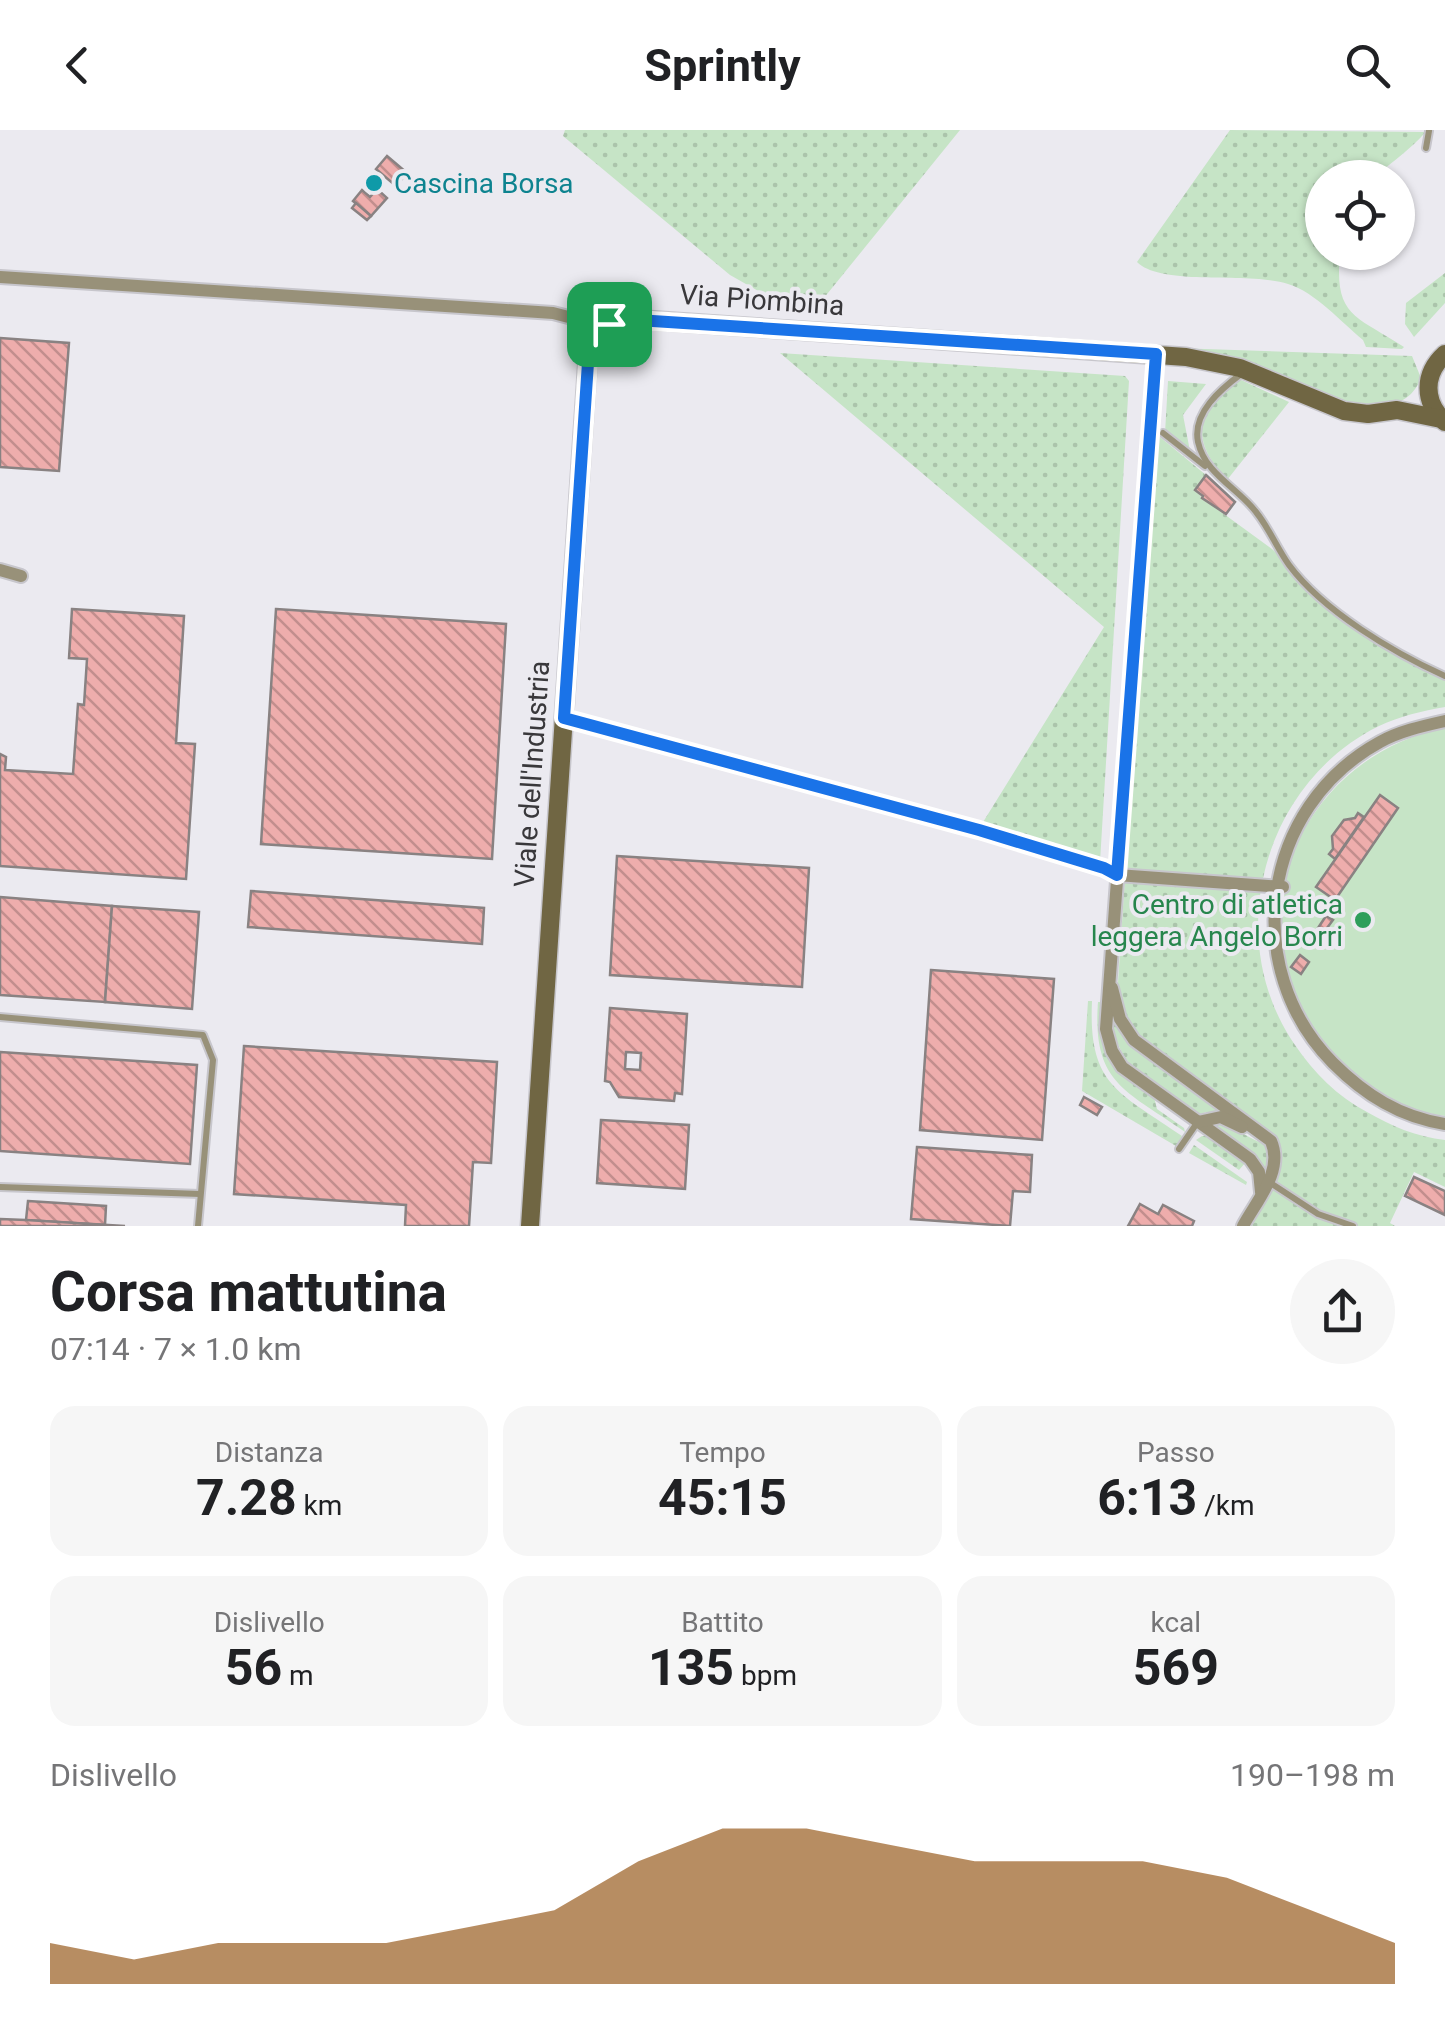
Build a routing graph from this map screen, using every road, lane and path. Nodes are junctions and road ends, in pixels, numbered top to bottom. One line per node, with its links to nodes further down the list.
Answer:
1 (1430, 131): 2 (lane)
2 (1426, 148)
3 (0, 277): 4 (street)
4 (600, 330): 5 (street, Via Piombina); 16 (street, Viale dell'Industria)
5 (1156, 354): 7 (street, Via Piombina); 18 (street)
6 (1445, 354): 8 (street)
7 (1245, 370): 9 (street, Via Piombina); 12 (lane)
8 (1428, 385): 9 (street); 10 (street, Via Piombina)
9 (1397, 410): 10 (street, Via Piombina)
10 (1443, 420)
11 (1163, 432): 12 (lane)
12 (1219, 477): 15 (lane)
13 (0, 570): 14 (street)
14 (21, 576)
15 (1445, 676)
16 (564, 718): 18 (street); 30 (street, Viale dell'Industria)
17 (1445, 721): 19 (street)
18 (1117, 875): 19 (street); 20 (street)
19 (1280, 886): 23 (street)
20 (1110, 981): 22 (street); 24 (street)
21 (0, 1017): 28 (lane)
22 (1198, 1122): 24 (street); 25 (lane); 27 (street)
23 (1445, 1124)
24 (1270, 1141): 27 (street)
25 (1179, 1149)
26 (0, 1186): 28 (lane)
27 (1265, 1187): 31 (street); 32 (lane)
28 (200, 1194): 29 (lane)
29 (198, 1226)
30 (530, 1226)
31 (1243, 1226)
32 (1353, 1226)

